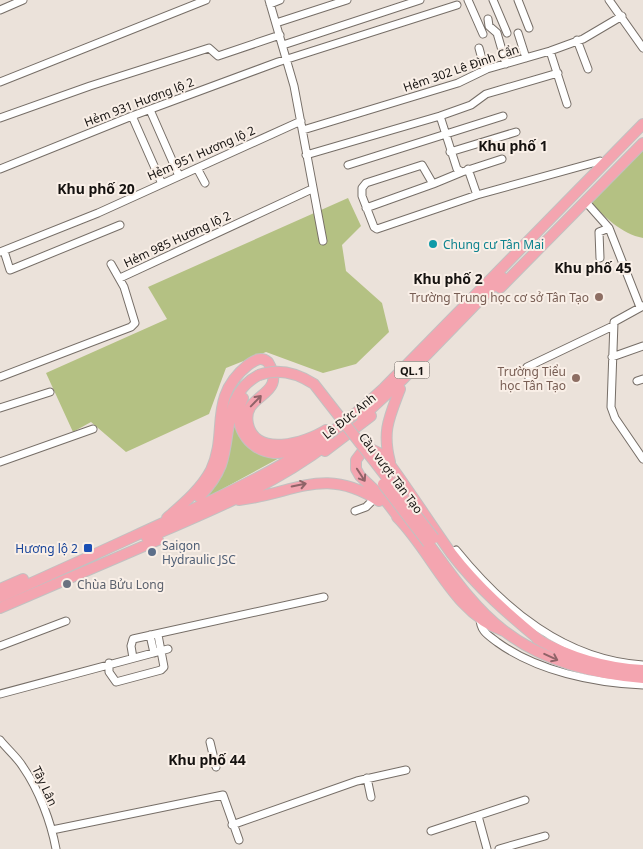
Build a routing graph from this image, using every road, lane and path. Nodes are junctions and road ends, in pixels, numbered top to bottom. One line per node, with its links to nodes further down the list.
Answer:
1 (23, 0): 12 (street)
2 (206, 0): 32 (street)
3 (280, 0): 10 (street)
4 (347, 0): 15 (street)
5 (420, 0): 22 (street)
6 (468, 0): 18 (street)
7 (493, 0): 17 (street)
8 (518, 0): 16 (street)
9 (609, 0): 13 (street)
10 (270, 2): 15 (street)
11 (457, 5): 27 (street, Hẻm 931 Hương lộ 2)
12 (0, 10)
13 (622, 16): 21 (street, Hẻm 302 Lê Đình Cẩn); 24 (street)
14 (488, 19): 28 (street)
15 (276, 23): 20 (street)
16 (530, 28)
17 (507, 32)
18 (482, 34)
19 (518, 34): 26 (street)
20 (276, 36): 22 (street); 38 (street)
21 (578, 40): 25 (street, Hẻm 302 Lê Đình Cẩn); 29 (street)
22 (283, 45): 27 (street)
23 (479, 48): 30 (street)
24 (643, 48)
25 (550, 51): 26 (street, Hẻm 302 Lê Đình Cẩn); 31 (street)
26 (526, 58): 28 (street, Hẻm 302 Lê Đình Cẩn)
27 (283, 60): 34 (street, Hẻm 931 Hương lộ 2); 39 (street)
28 (506, 64): 30 (street, Hẻm 302 Lê Đình Cẩn)
29 (588, 68)
30 (485, 70): 41 (street, Hẻm 302 Lê Đình Cẩn)
31 (558, 73): 33 (street); 36 (street)
32 (0, 82)
33 (566, 104)
34 (150, 110): 35 (street, Hẻm 931 Hương lộ 2); 54 (street)
35 (132, 116): 52 (street, Hẻm 931 Hương lộ 2); 56 (street)
36 (440, 116): 43 (street); 47 (street)
37 (504, 116): 43 (street)
38 (0, 118)
39 (298, 123): 41 (street); 51 (street, Hẻm 951 Hương lộ 2)
40 (643, 124): 45 (highway, Lê Đức Anh / QL.1)
41 (303, 130): 47 (street)
42 (516, 132): 46 (street)
43 (445, 135): 46 (street); 50 (street)
44 (643, 137): 60 (highway, Lê Đức Anh / QL.1); 89 (highway, Lê Đức Anh / QL.1)
45 (626, 141): 49 (highway, Lê Đức Anh / QL.1); 75 (highway, Lê Đức Anh / QL.1)
46 (450, 152): 53 (street)
47 (306, 155): 58 (street)
48 (502, 159): 53 (street)
49 (600, 161): 59 (street); 75 (highway, Lê Đức Anh / QL.1)
50 (348, 165)
51 (197, 168): 54 (street, Hẻm 951 Hương lộ 2); 55 (street)
52 (0, 169)
53 (465, 171): 57 (street); 59 (street)
54 (179, 176): 56 (street, Hẻm 951 Hương lộ 2)
55 (205, 183)
56 (162, 184): 65 (street, Hẻm 951 Hương lộ 2)
57 (433, 184): 61 (street); 61 (street)
58 (311, 190): 64 (street); 68 (street, Hẻm 985 Hương lộ 2)
59 (477, 196): 61 (street)
60 (585, 201): 63 (street); 77 (highway, Lê Đức Anh / QL.1)
61 (366, 208)
62 (120, 225): 65 (street)
63 (609, 228): 66 (street); 69 (street)
64 (323, 241)
65 (2, 252)
66 (600, 258)
67 (111, 264): 68 (street)
68 (120, 278): 73 (street, Hẻm 985 Hương lộ 2)
69 (642, 306): 70 (street)
70 (612, 326): 72 (street); 76 (street)
71 (643, 346): 72 (street)
72 (612, 357): 84 (street)
73 (0, 377)
74 (259, 379): 81 (highway); 91 (highway); 95 (highway, bridge)
75 (382, 386): 82 (highway, Lê Đức Anh / QL.1); 83 (highway, Lê Đức Anh / QL.1)
76 (532, 387)
77 (400, 389): 86 (highway); 88 (highway, Lê Đức Anh / QL.1)
78 (50, 392): 79 (street)
79 (0, 408)
80 (93, 429): 85 (street)
81 (250, 442): 82 (highway); 83 (highway)
82 (319, 442): 91 (highway, Lê Đức Anh / QL.1)
83 (279, 445): 93 (highway, Lê Đức Anh / QL.1, one-way to 93)
84 (643, 459)
85 (0, 462)
86 (391, 466): 92 (highway, one-way to 92); 96 (highway)
87 (371, 496): 88 (highway, one-way to 87); 90 (street); 92 (highway)
88 (244, 500): 89 (highway)
89 (226, 506): 94 (highway, Lê Đức Anh / QL.1); 99 (highway, Lê Đức Anh / QL.1)
90 (354, 511)
91 (175, 517): 93 (highway, Lê Đức Anh / QL.1)
92 (402, 522): 100 (highway)
93 (154, 528): 94 (highway, Lê Đức Anh / QL.1); 97 (highway, Lê Đức Anh / QL.1)
94 (132, 541): 99 (highway, Lê Đức Anh / QL.1)
95 (431, 541): 102 (highway); 105 (highway)
96 (451, 553): 105 (highway); 111 (street)
97 (0, 590)
98 (324, 597): 104 (street)
99 (1, 604)
100 (480, 618): 102 (highway); 114 (street)
101 (66, 621): 106 (street)
102 (504, 631): 113 (highway, one-way to 113)
103 (150, 635): 104 (street); 108 (street); 109 (street)
104 (158, 635): 107 (street)
105 (542, 642): 112 (highway)
106 (0, 646)
107 (165, 650): 108 (street); 110 (street)
108 (154, 653): 109 (street)
109 (133, 658): 110 (street)
110 (109, 664): 115 (street)
111 (643, 665)
112 (643, 670)
113 (643, 678)
114 (643, 684)
115 (0, 694)
116 (0, 740): 125 (street, Tây Lân)
117 (210, 742): 118 (street)
118 (216, 767)
119 (406, 770): 120 (street)
120 (367, 778): 121 (street); 124 (street)
121 (371, 797)
122 (525, 800): 123 (street)
123 (478, 816): 126 (street); 130 (street)
124 (232, 825): 125 (street); 128 (street)
125 (52, 830): 129 (street, Tây Lân)
126 (431, 831)
127 (545, 836): 131 (street)
128 (239, 840)
129 (56, 849)
130 (487, 849)
131 (499, 849)

